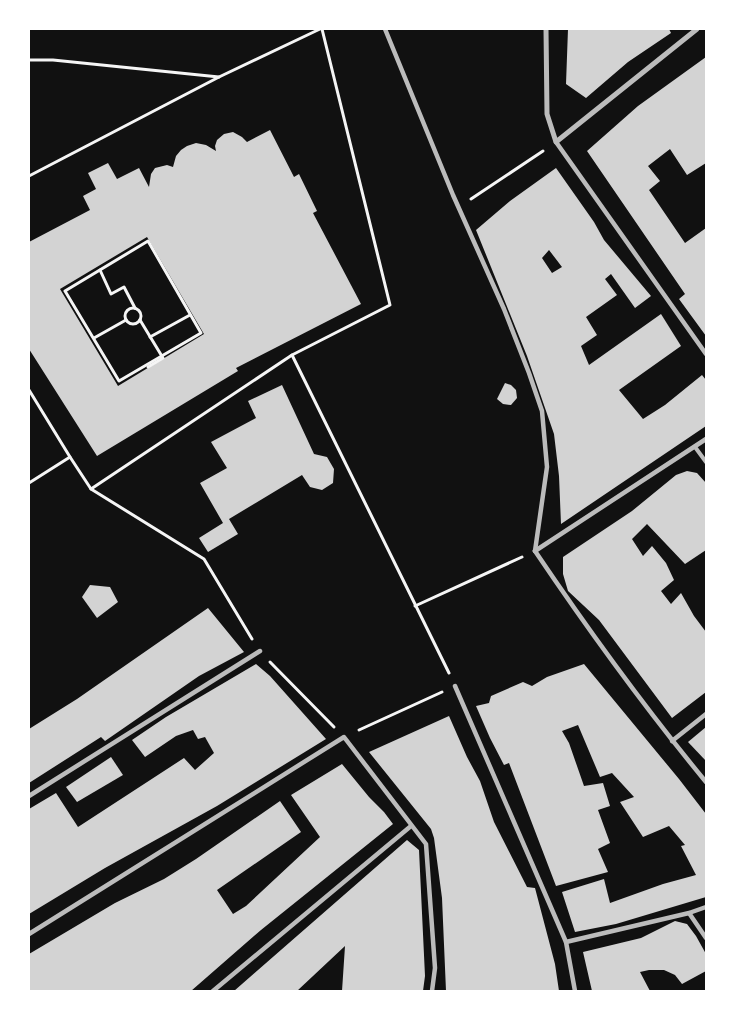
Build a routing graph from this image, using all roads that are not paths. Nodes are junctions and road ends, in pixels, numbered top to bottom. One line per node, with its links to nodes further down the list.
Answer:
1 (385, 29): 9 (street)
2 (546, 29): 4 (street)
3 (696, 29): 4 (street)
4 (556, 142): 5 (street)
5 (706, 354)
6 (706, 439): 7 (street)
7 (695, 447): 8 (lane); 9 (street)
8 (706, 462)
9 (535, 551): 13 (street)
10 (260, 651): 15 (street)
11 (456, 686): 21 (street)
12 (706, 714): 13 (street)
13 (672, 740): 14 (street)
14 (706, 782)
15 (29, 796)
16 (411, 826): 19 (street); 22 (street); 23 (street)
17 (706, 907): 18 (street)
18 (689, 913): 20 (street); 21 (street)
19 (29, 934)
20 (706, 938)
21 (566, 942): 24 (street)
22 (213, 991)
23 (432, 991)
24 (575, 991)

